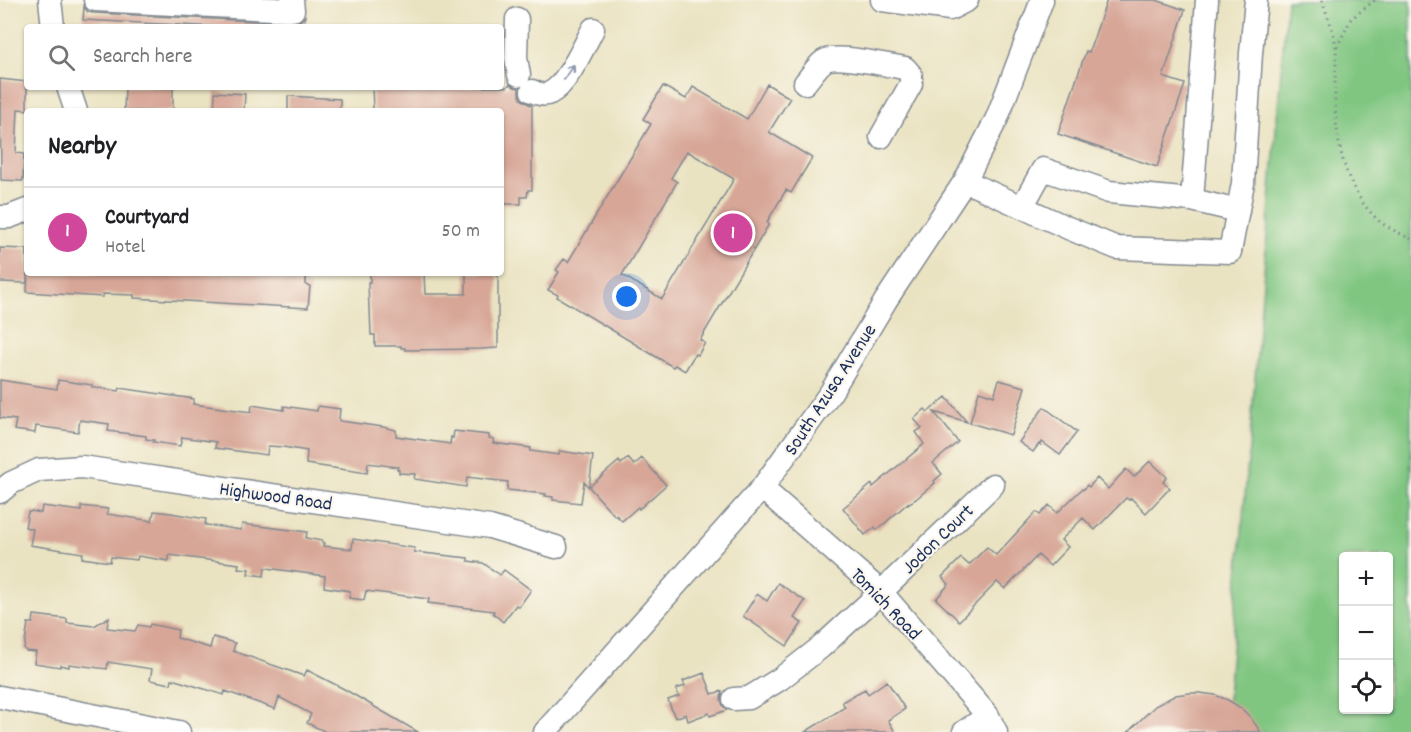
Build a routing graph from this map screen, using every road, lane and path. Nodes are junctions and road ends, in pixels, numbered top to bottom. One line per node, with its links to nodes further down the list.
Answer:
1 (50, 0): 13 (street)
2 (95, 0): 11 (street)
3 (292, 0): 11 (street)
4 (882, 0): 5 (street)
5 (967, 0)
6 (1042, 0): 20 (street, South Azusa Avenue)
7 (1207, 0): 21 (street)
8 (1256, 0): 24 (street)
9 (1322, 0): 15 (path)
10 (1375, 0): 15 (path)
11 (153, 2)
12 (517, 19): 14 (street, one-way to 14)
13 (53, 24)
14 (593, 29)
15 (1336, 49): 26 (path)
16 (805, 82): 19 (street)
17 (69, 90): 18 (street)
18 (75, 108)
19 (881, 137)
20 (965, 181): 22 (street); 28 (street, South Azusa Avenue)
21 (1192, 200): 22 (street); 24 (street)
22 (1022, 207): 24 (street)
23 (24, 211): 25 (street)
24 (1238, 211)
25 (0, 217)
26 (1411, 239)
27 (993, 485): 31 (street, Jodon Court)
28 (762, 488): 31 (street, Tomich Road); 36 (street, South Azusa Avenue)
29 (0, 492): 30 (street, Highwood Road)
30 (556, 547)
31 (881, 592): 33 (street, Jodon Court); 34 (street, Tomich Road)
32 (0, 697): 35 (street)
33 (734, 699)
34 (992, 724): 37 (street)
35 (179, 732)
36 (545, 732)
37 (964, 732)

